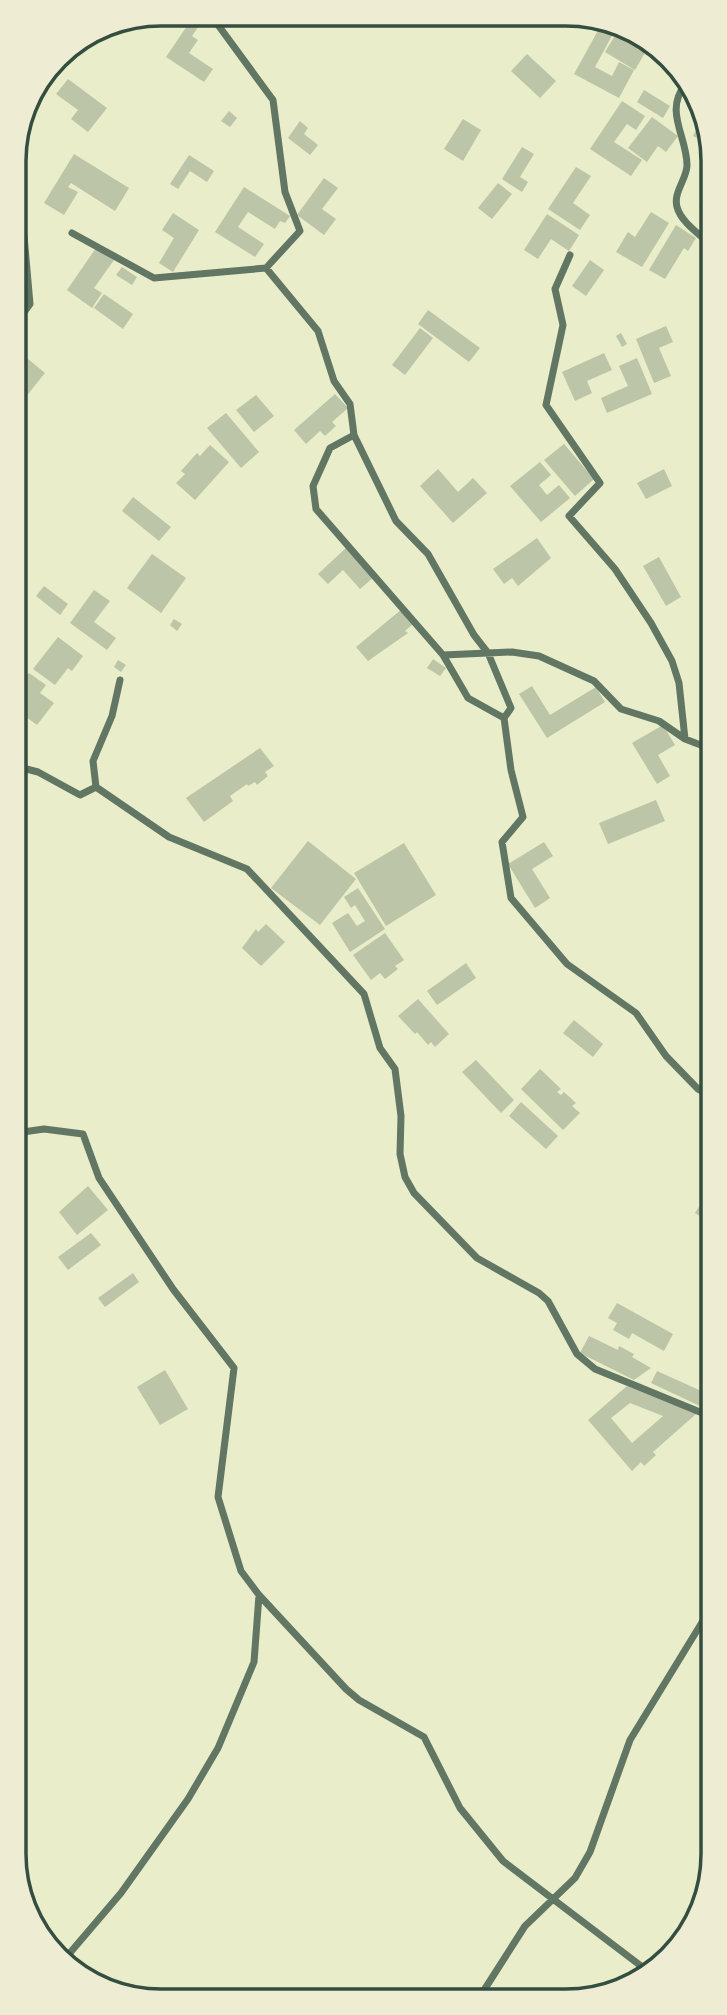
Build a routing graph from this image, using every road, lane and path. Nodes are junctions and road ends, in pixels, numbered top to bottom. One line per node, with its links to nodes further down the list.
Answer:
1 (219, 26): 6 (street)
2 (682, 92): 4 (street)
3 (72, 233): 6 (street)
4 (701, 236)
5 (570, 255): 14 (street)
6 (266, 268): 9 (street)
7 (27, 269): 8 (street)
8 (27, 308)
9 (354, 435): 10 (street); 11 (street)
10 (488, 653): 11 (street); 13 (street); 14 (street)
11 (443, 655): 13 (street)
12 (120, 680): 17 (street)
13 (504, 718): 18 (street)
14 (685, 739): 15 (street)
15 (701, 744)
16 (27, 769): 17 (street)
17 (96, 787): 20 (street)
18 (700, 1090)
19 (26, 1132): 21 (street)
20 (700, 1412)
21 (259, 1595): 23 (street); 24 (street)
22 (700, 1625): 23 (street)
23 (555, 1899): 25 (street); 26 (street)
24 (70, 1953)
25 (641, 1966)
26 (486, 1989)

